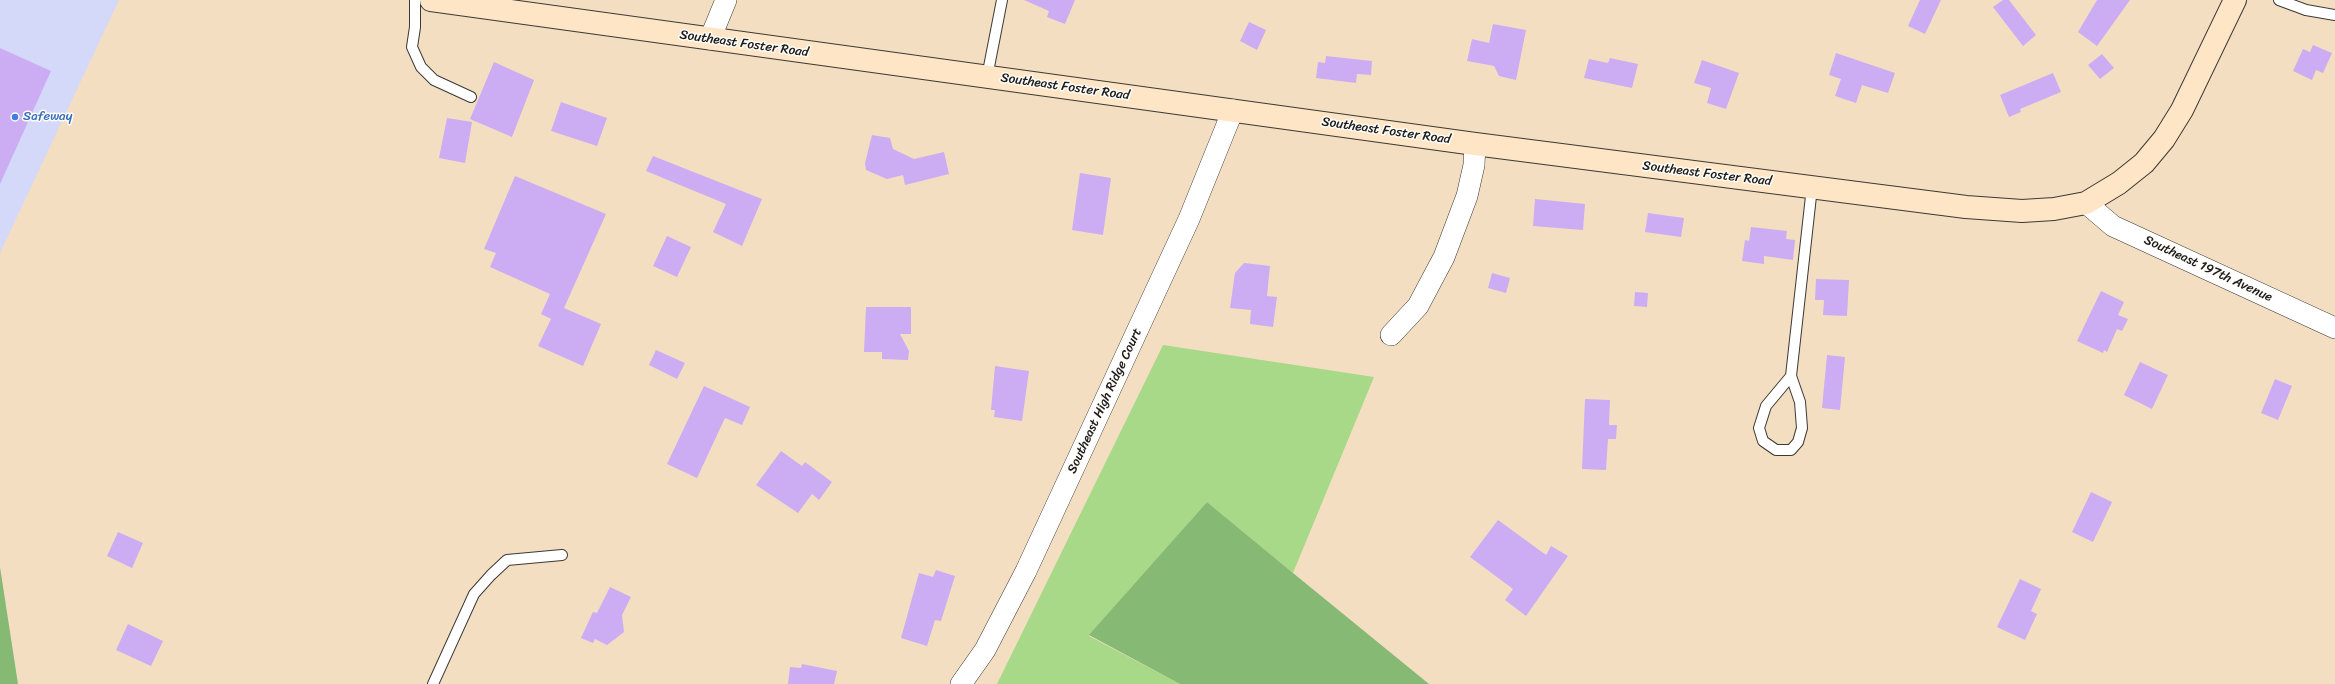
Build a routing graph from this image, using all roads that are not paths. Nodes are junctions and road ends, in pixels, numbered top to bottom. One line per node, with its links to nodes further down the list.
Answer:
1 (415, 0): 10 (lane)
2 (431, 0): 8 (main road, Southeast Foster Road)
3 (726, 0): 8 (street)
4 (1002, 0): 9 (lane)
5 (2235, 0): 14 (main road, Southeast Foster Road)
6 (2279, 0): 7 (lane)
7 (2335, 15)
8 (710, 39): 9 (main road, Southeast Foster Road)
9 (987, 77): 11 (main road, Southeast Foster Road)
10 (471, 97)
11 (1233, 110): 12 (main road, Southeast Foster Road); 20 (street, Southeast High Ridge Court)
12 (1475, 144): 13 (main road, Southeast Foster Road); 16 (street)
13 (1812, 187): 14 (main road, Southeast Foster Road); 17 (lane)
14 (2086, 203): 15 (street, Southeast 197th Avenue)
15 (2335, 328)
16 (1391, 335)
17 (1791, 376): 17 (lane)
18 (562, 555): 19 (lane)
19 (433, 684)
20 (961, 684)

